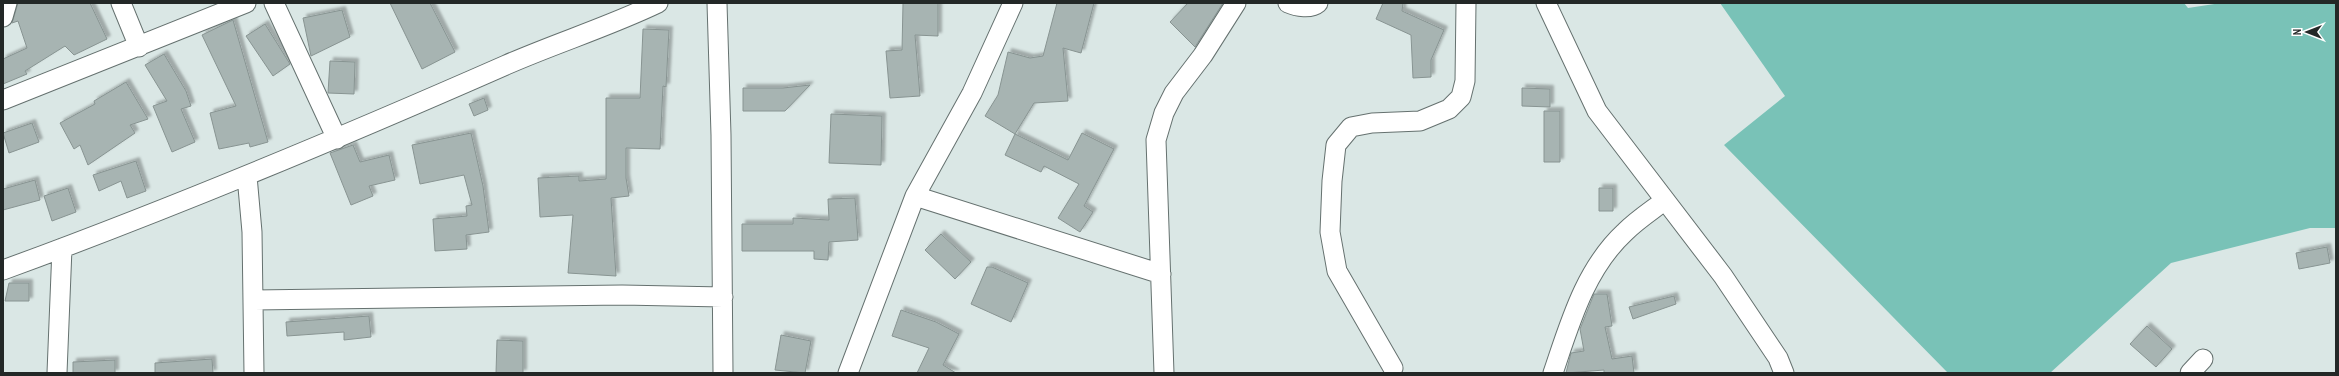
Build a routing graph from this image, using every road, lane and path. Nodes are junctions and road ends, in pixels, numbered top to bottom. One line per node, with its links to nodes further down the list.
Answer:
1 (7, 3): 13 (street)
2 (122, 3): 14 (street)
3 (246, 3): 14 (street)
4 (274, 3): 16 (street)
5 (658, 3): 16 (street)
6 (717, 3): 23 (street)
7 (1013, 3): 18 (street)
8 (1236, 3): 22 (street)
9 (1288, 3): 10 (street)
10 (1318, 3)
11 (1466, 3): 26 (street)
12 (1546, 3): 19 (street)
13 (3, 17)
14 (140, 47): 15 (street)
15 (3, 100)
16 (337, 139): 17 (street)
17 (247, 176): 20 (street); 24 (street)
18 (914, 196): 22 (street); 30 (street)
19 (1664, 201): 32 (street); 33 (street)
20 (62, 248): 21 (street); 27 (street)
21 (3, 270)
22 (1161, 274): 31 (street)
23 (723, 297): 24 (street); 29 (street)
24 (254, 300): 28 (street)
25 (2203, 359): 34 (street)
26 (1393, 368)
27 (57, 373)
28 (254, 373)
29 (723, 373)
30 (848, 373)
31 (1164, 373)
32 (1553, 373)
33 (1784, 373)
34 (2190, 373)

